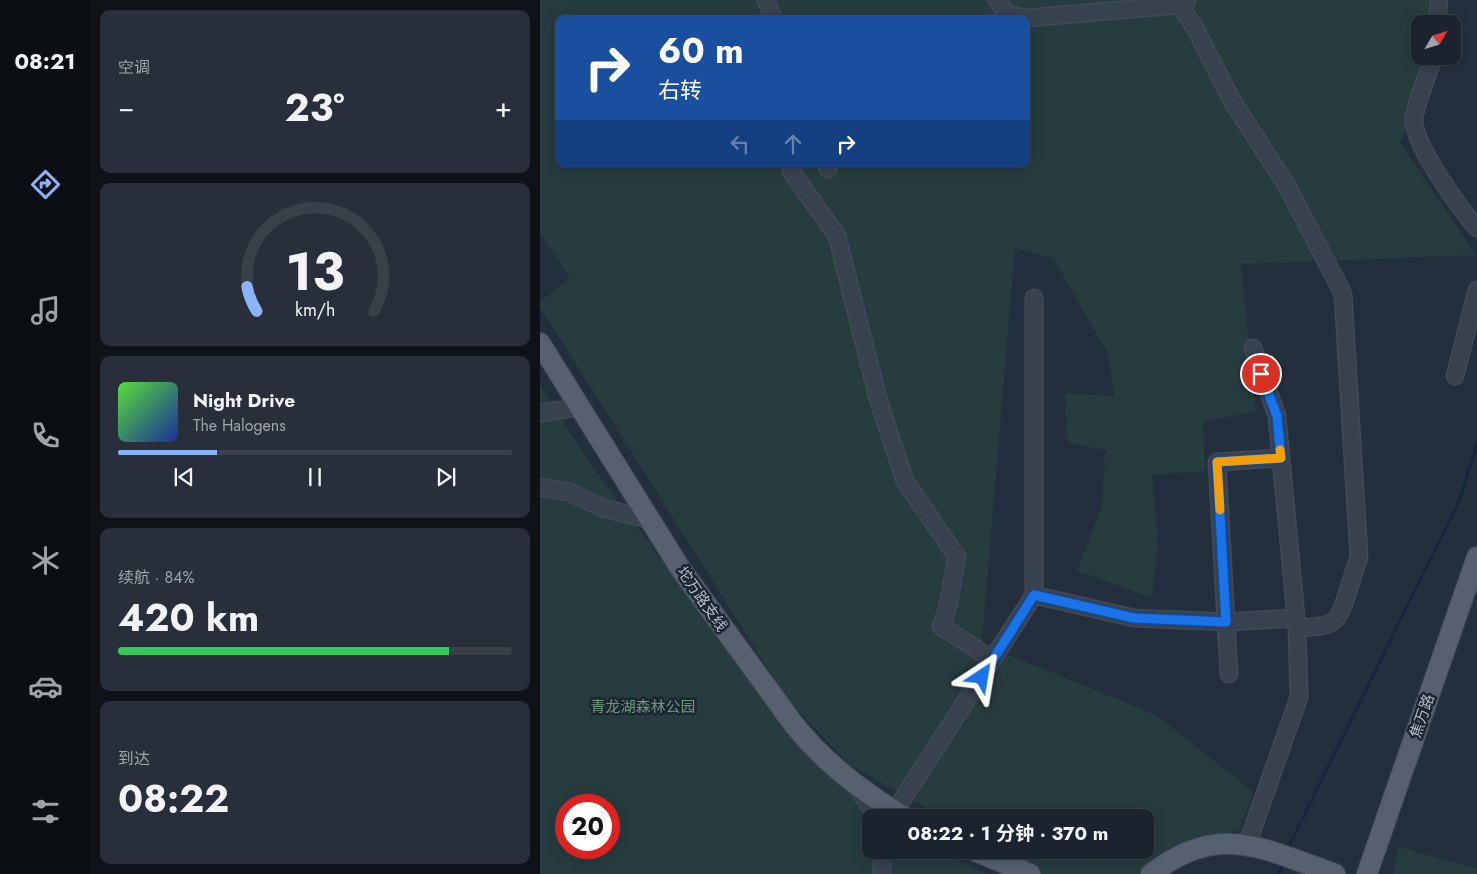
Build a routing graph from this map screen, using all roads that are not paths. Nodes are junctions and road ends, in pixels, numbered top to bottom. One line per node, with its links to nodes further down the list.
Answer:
1 (766, 0): 5 (street)
2 (997, 0): 6 (street)
3 (1439, 0): 7 (street)
4 (1184, 3): 8 (street); 25 (street)
5 (772, 15)
6 (1012, 15)
7 (1438, 15)
8 (1030, 18)
9 (1431, 65): 11 (street)
10 (791, 167): 26 (street)
11 (1477, 228)
12 (1477, 290): 16 (street)
13 (1034, 298): 23 (street)
14 (540, 344): 17 (main road, 坨万路支线)
15 (1253, 348): 19 (street)
16 (1455, 376)
17 (579, 407): 18 (street); 21 (main road, 坨万路支线)
18 (540, 413)
19 (1281, 458): 24 (street); 25 (street)
20 (540, 487): 21 (street)
21 (647, 518): 28 (main road, 坨万路支线)
22 (1477, 557): 37 (main road, 焦万路)
23 (1034, 595): 24 (street); 26 (street)
24 (1226, 622): 25 (street); 27 (street)
25 (1296, 623): 30 (street)
26 (993, 660): 29 (street)
27 (1229, 674)
28 (885, 809)
29 (897, 809)
30 (1255, 847): 33 (main road); 36 (main road)
31 (882, 859): 34 (street)
32 (994, 859): 35 (main road)
33 (1322, 870)
34 (882, 874)
35 (1030, 874)
36 (1151, 874)
37 (1367, 874)

